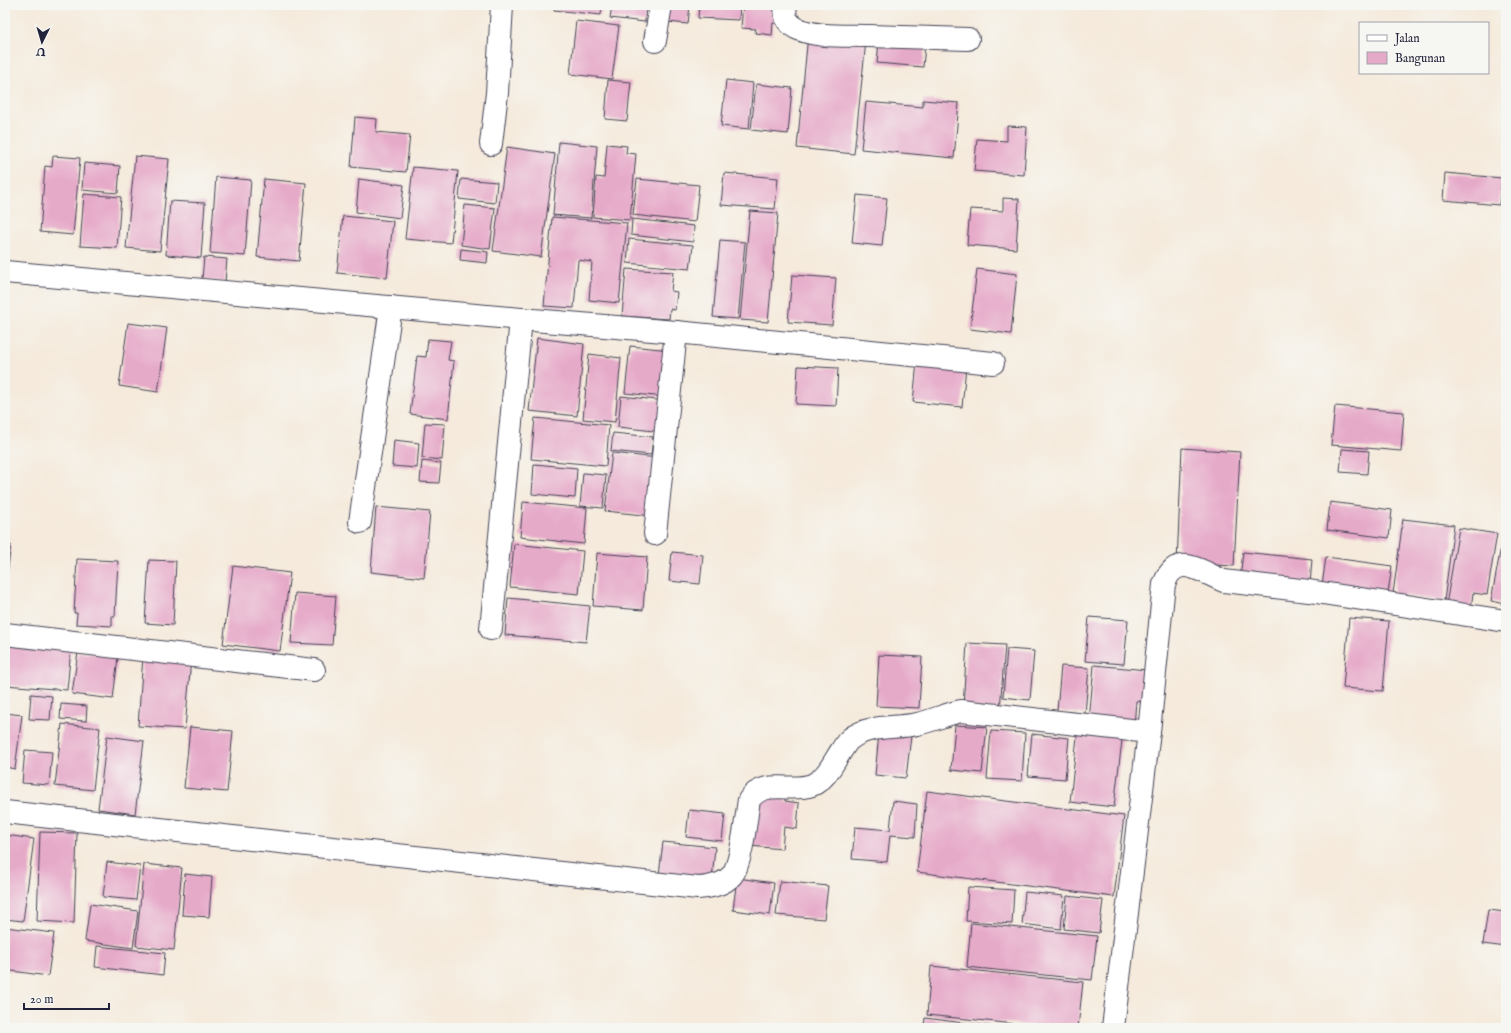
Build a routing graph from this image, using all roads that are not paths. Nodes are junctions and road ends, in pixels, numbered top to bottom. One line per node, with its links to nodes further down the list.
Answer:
1 (502, 5): 6 (street)
2 (661, 5): 5 (street)
3 (786, 5): 4 (street)
4 (968, 39)
5 (655, 41)
6 (491, 144)
7 (5, 272): 8 (street)
8 (391, 307): 9 (street); 12 (street)
9 (521, 319): 10 (street); 15 (street)
10 (676, 332): 11 (street); 13 (street)
11 (993, 363)
12 (360, 522)
13 (655, 534)
14 (1506, 621): 18 (street)
15 (491, 629)
16 (5, 634): 17 (street)
17 (314, 670)
18 (1148, 732): 19 (street); 20 (street)
19 (5, 812)
20 (1113, 1028)

